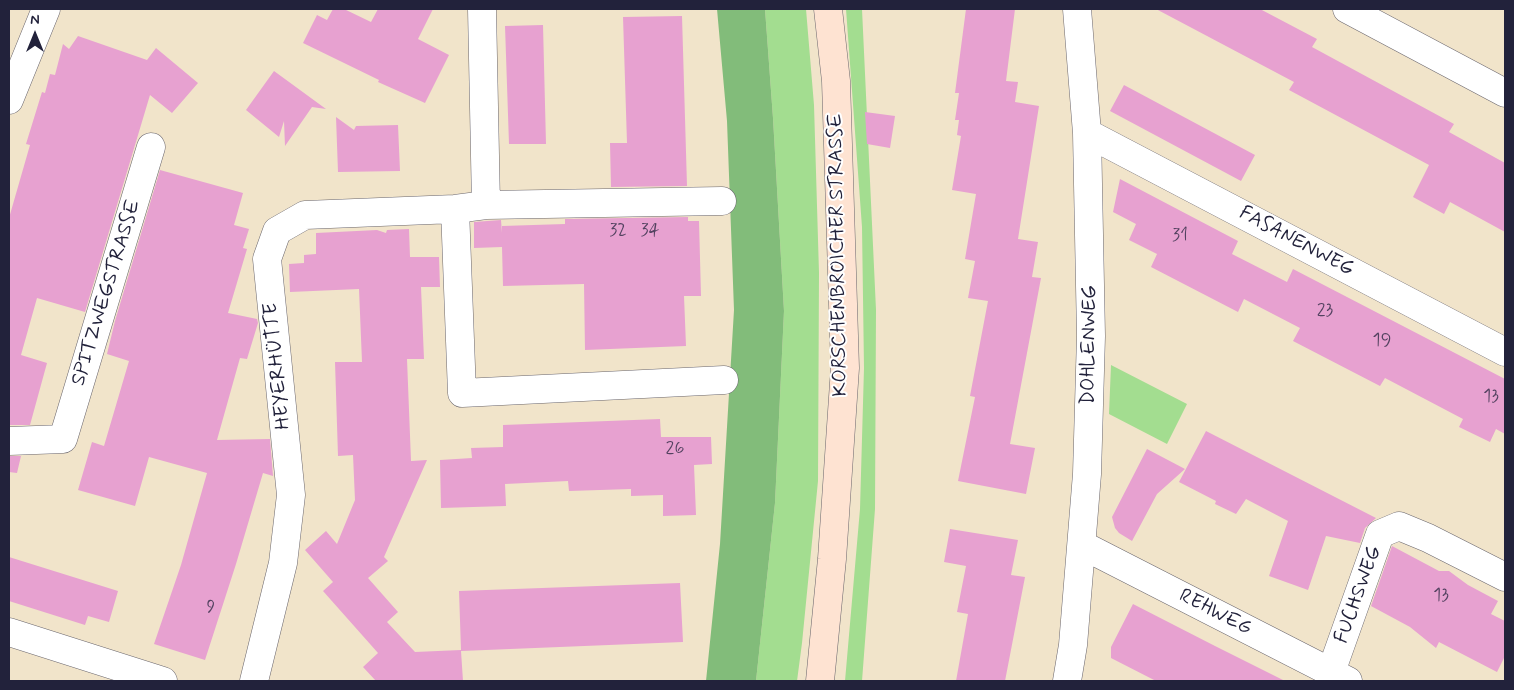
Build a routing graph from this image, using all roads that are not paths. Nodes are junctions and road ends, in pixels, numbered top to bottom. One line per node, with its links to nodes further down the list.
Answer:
1 (46, 9): 8 (street)
2 (482, 9): 12 (street)
3 (828, 9): 23 (main road, KORSCHENBROICHER STRASSE)
4 (1077, 9): 9 (street, DOHLENWEG)
5 (1347, 9): 6 (street)
6 (1389, 18): 7 (street)
7 (1505, 93)
8 (9, 100)
9 (1087, 133): 14 (street, FASANENWEG); 17 (street, DOHLENWEG)
10 (151, 147): 16 (street, SPITZWEGSTRASSE)
11 (722, 201): 12 (street, HEYERHÜTTE)
12 (486, 205): 13 (street, HEYERHÜTTE)
13 (455, 210): 15 (street); 22 (street, HEYERHÜTTE)
14 (1505, 352)
15 (724, 380)
16 (9, 441)
17 (1082, 545): 20 (street, REHWEG); 24 (street, DOHLENWEG)
18 (1505, 577): 20 (street, FUCHSWEG)
19 (9, 632): 21 (street)
20 (1339, 677)
21 (163, 681)
22 (254, 681)
23 (820, 681)
24 (1067, 681)

